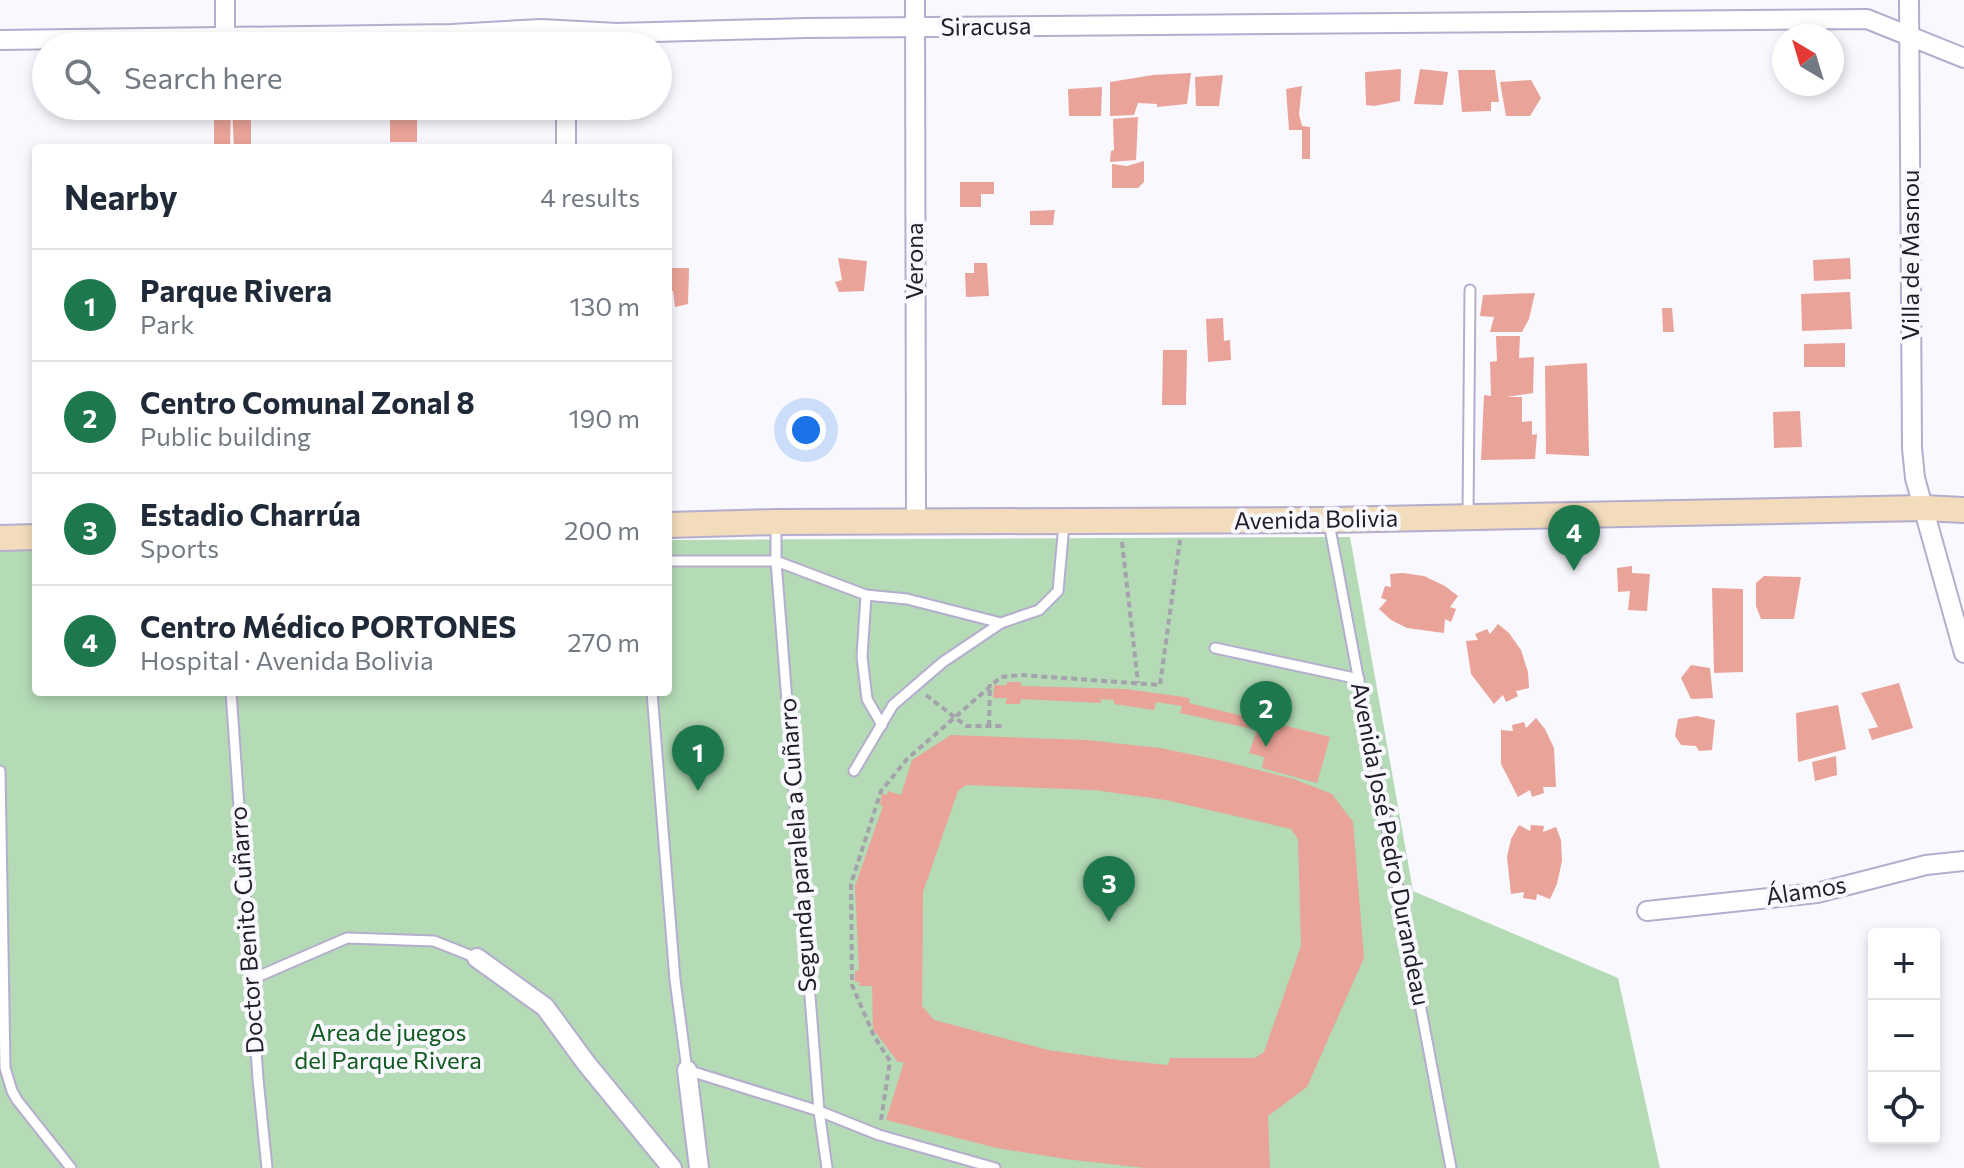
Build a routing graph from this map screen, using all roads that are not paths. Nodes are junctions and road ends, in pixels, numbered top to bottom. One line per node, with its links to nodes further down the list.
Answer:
1 (225, 0): 5 (street)
2 (915, 0): 4 (street, Verona)
3 (1909, 0): 7 (street, Villa de Masnou)
4 (915, 27): 6 (street, Siracusa); 7 (street, Siracusa); 20 (street, Verona)
5 (225, 32)
6 (667, 32)
7 (1909, 35): 10 (street, Siracusa); 14 (street, Villa de Masnou)
8 (0, 40): 9 (street, Siracusa)
9 (32, 40)
10 (1964, 58)
11 (566, 120): 12 (street)
12 (566, 144)
13 (1470, 290): 16 (lane)
14 (1923, 508): 15 (street, Avenida Bolivia); 16 (street, Avenida Bolivia); 29 (street, Villa de Masnou)
15 (1964, 510)
16 (1468, 517): 17 (street, Avenida Bolivia)
17 (1329, 520): 18 (street, Avenida Bolivia); 30 (lane, Avenida José Pedro Durandeau)
18 (1065, 521): 20 (street, Avenida Bolivia); 27 (lane)
19 (776, 522): 20 (street, Avenida Bolivia); 21 (street, Avenida Bolivia); 25 (lane, Segunda paralela a Cuñarro)
20 (916, 523)
21 (672, 525)
22 (32, 537): 23 (street)
23 (0, 538)
24 (672, 561): 25 (lane)
25 (776, 561): 26 (lane); 42 (lane, Segunda paralela a Cuñarro)
26 (866, 595): 27 (lane); 33 (lane)
27 (1001, 623): 33 (lane)
28 (1215, 648): 30 (lane)
29 (1964, 653)
30 (1359, 679): 49 (lane, Avenida José Pedro Durandeau)
31 (231, 696): 40 (lane, Doctor Benito Cuñarro)
32 (652, 696): 41 (lane)
33 (882, 725): 35 (lane)
34 (0, 771): 36 (lane)
35 (854, 771)
36 (0, 777): 43 (lane)
37 (1964, 861): 38 (street, Álamos)
38 (1647, 911)
39 (477, 958): 40 (lane); 45 (street)
40 (250, 980): 44 (lane, Doctor Benito Cuñarro)
41 (687, 1070): 42 (lane); 46 (street)
42 (819, 1111): 47 (lane, Segunda paralela a Cuñarro); 48 (lane)
43 (71, 1168)
44 (267, 1168)
45 (672, 1168)
46 (699, 1168)
47 (827, 1168)
48 (995, 1168)
49 (1451, 1168)

